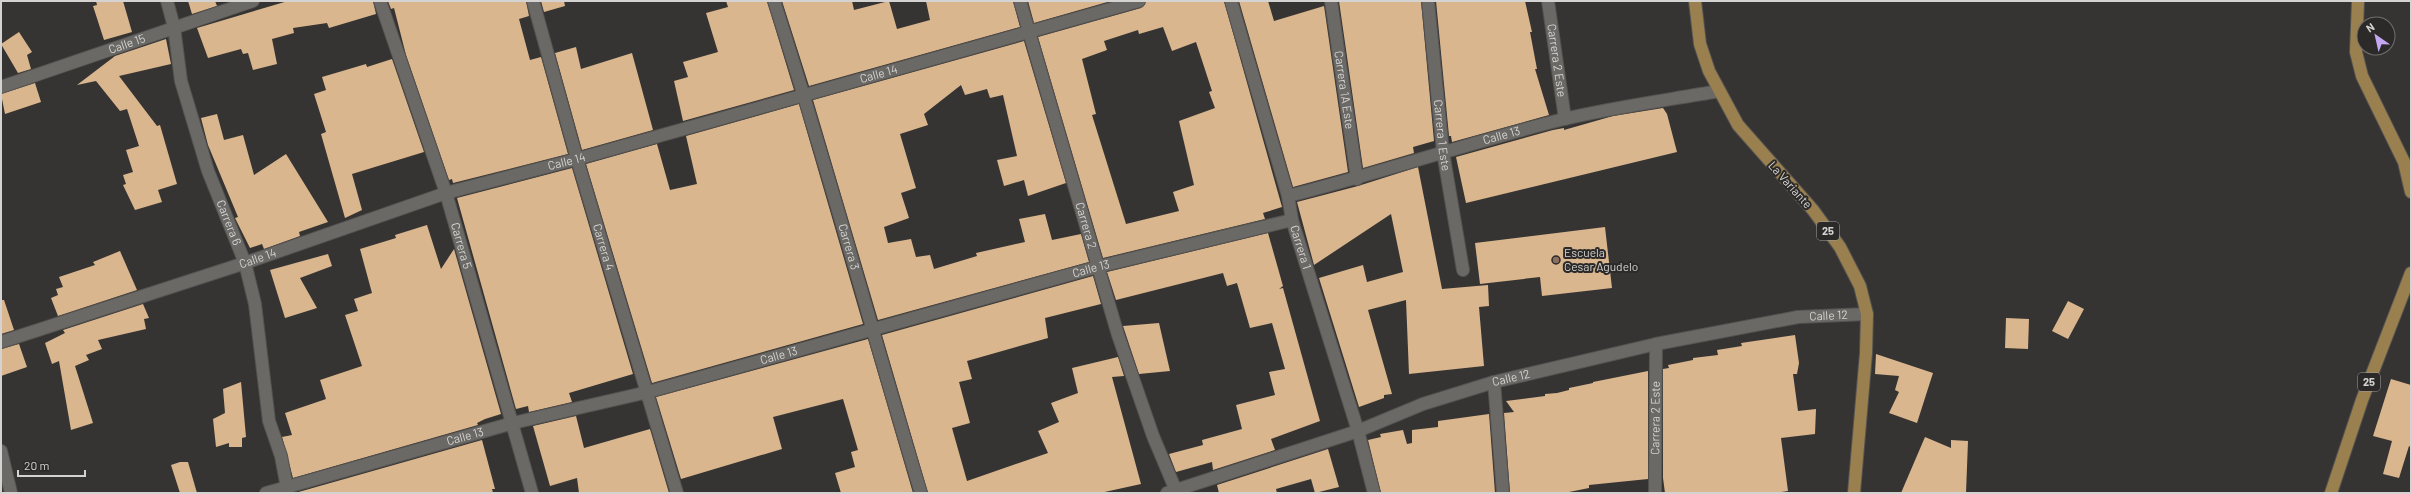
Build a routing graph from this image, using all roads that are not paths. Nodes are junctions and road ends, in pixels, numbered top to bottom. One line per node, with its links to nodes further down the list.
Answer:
1 (167, 1): 14 (street, Carrera 6)
2 (253, 1): 14 (street, Calle 15)
3 (380, 1): 24 (street, Carrera 5)
4 (533, 1): 21 (street, Carrera 4)
5 (774, 1): 18 (street, Carrera 3)
6 (1020, 1): 15 (street, Carrera 2)
7 (1139, 1): 15 (street, Calle 14)
8 (1231, 1): 25 (street, Carrera 1)
9 (1331, 1): 22 (street, Carrera 1A Este)
10 (1428, 1): 20 (street, Carrera 1 Este)
11 (1548, 1): 19 (street, Carrera 2 Este)
12 (1695, 1): 17 (main road, La Variante / 25)
13 (2358, 1): 23 (main road)
14 (174, 28): 16 (street, Calle 15); 27 (street, Carrera 6)
15 (1029, 33): 18 (street, Calle 14); 28 (street, Carrera 2)
16 (1, 87)
17 (1719, 91): 19 (street, Calle 13); 31 (main road, La Variante / 25)
18 (804, 94): 21 (street, Calle 14); 32 (street, Carrera 3)
19 (1565, 119): 20 (street, Calle 13)
20 (1443, 152): 22 (street, Calle 13); 29 (street, Carrera 1 Este)
21 (577, 158): 24 (street, Calle 14); 36 (street, Carrera 4)
22 (1357, 179): 25 (street, Calle 13)
23 (2411, 192)
24 (446, 193): 27 (street, Calle 14); 37 (street, Carrera 5)
25 (1288, 196): 26 (street, Carrera 1)
26 (1292, 220): 28 (street, Calle 13); 38 (street, Carrera 1)
27 (245, 263): 33 (street, Calle 14); 40 (street, Carrera 6)
28 (1098, 267): 32 (street, Calle 13); 41 (street, Carrera 2)
29 (1463, 270)
30 (2411, 273): 51 (main road, 25)
31 (1867, 314): 34 (street, Calle 12); 50 (main road, La Variante / 25)
32 (871, 328): 36 (street, Calle 13); 46 (street, Carrera 3)
33 (1, 342)
34 (1656, 344): 35 (street, Calle 12); 49 (street, Carrera 2 Este)
35 (1494, 382): 38 (street, Calle 12); 48 (street)
36 (648, 392): 37 (street, Calle 13); 45 (street, Carrera 4)
37 (513, 423): 40 (street, Calle 13); 44 (street, Carrera 5)
38 (1358, 432): 41 (street, Calle 12); 47 (street, Carrera 1)
39 (1, 451): 42 (street)
40 (287, 490): 43 (street, Calle 13)
41 (1173, 492)
42 (11, 493)
43 (266, 493)
44 (532, 493)
45 (677, 493)
46 (921, 493)
47 (1374, 493)
48 (1503, 493)
49 (1655, 493)
50 (1854, 493)
51 (2331, 493)

